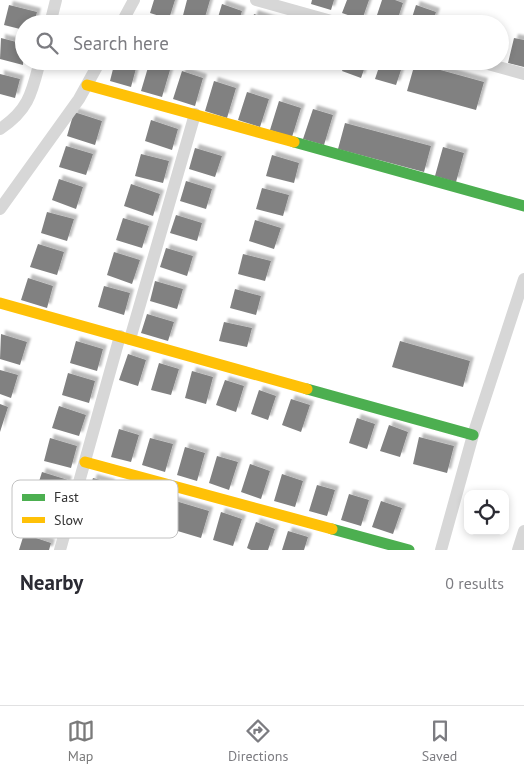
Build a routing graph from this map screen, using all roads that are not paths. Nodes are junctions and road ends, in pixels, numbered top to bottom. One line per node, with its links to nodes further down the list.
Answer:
1 (56, 0): 4 (street)
2 (134, 0): 5 (street)
3 (256, 0): 6 (street)
4 (52, 15)
5 (126, 15)
6 (310, 15)
7 (38, 70): 13 (street)
8 (95, 70): 11 (street)
9 (509, 70): 10 (street)
10 (524, 74)
11 (87, 84): 12 (street); 15 (street)
12 (195, 114): 14 (street); 18 (street)
13 (0, 129)
14 (524, 206)
15 (0, 209)
16 (524, 279): 19 (street)
17 (0, 304): 18 (street)
18 (125, 338): 19 (street); 20 (street)
19 (473, 435): 26 (street)
20 (85, 462): 21 (street); 22 (street)
21 (80, 480)
22 (151, 480)
23 (178, 487): 25 (street)
24 (524, 531): 27 (street)
25 (409, 550)
26 (442, 550)
27 (518, 550)

